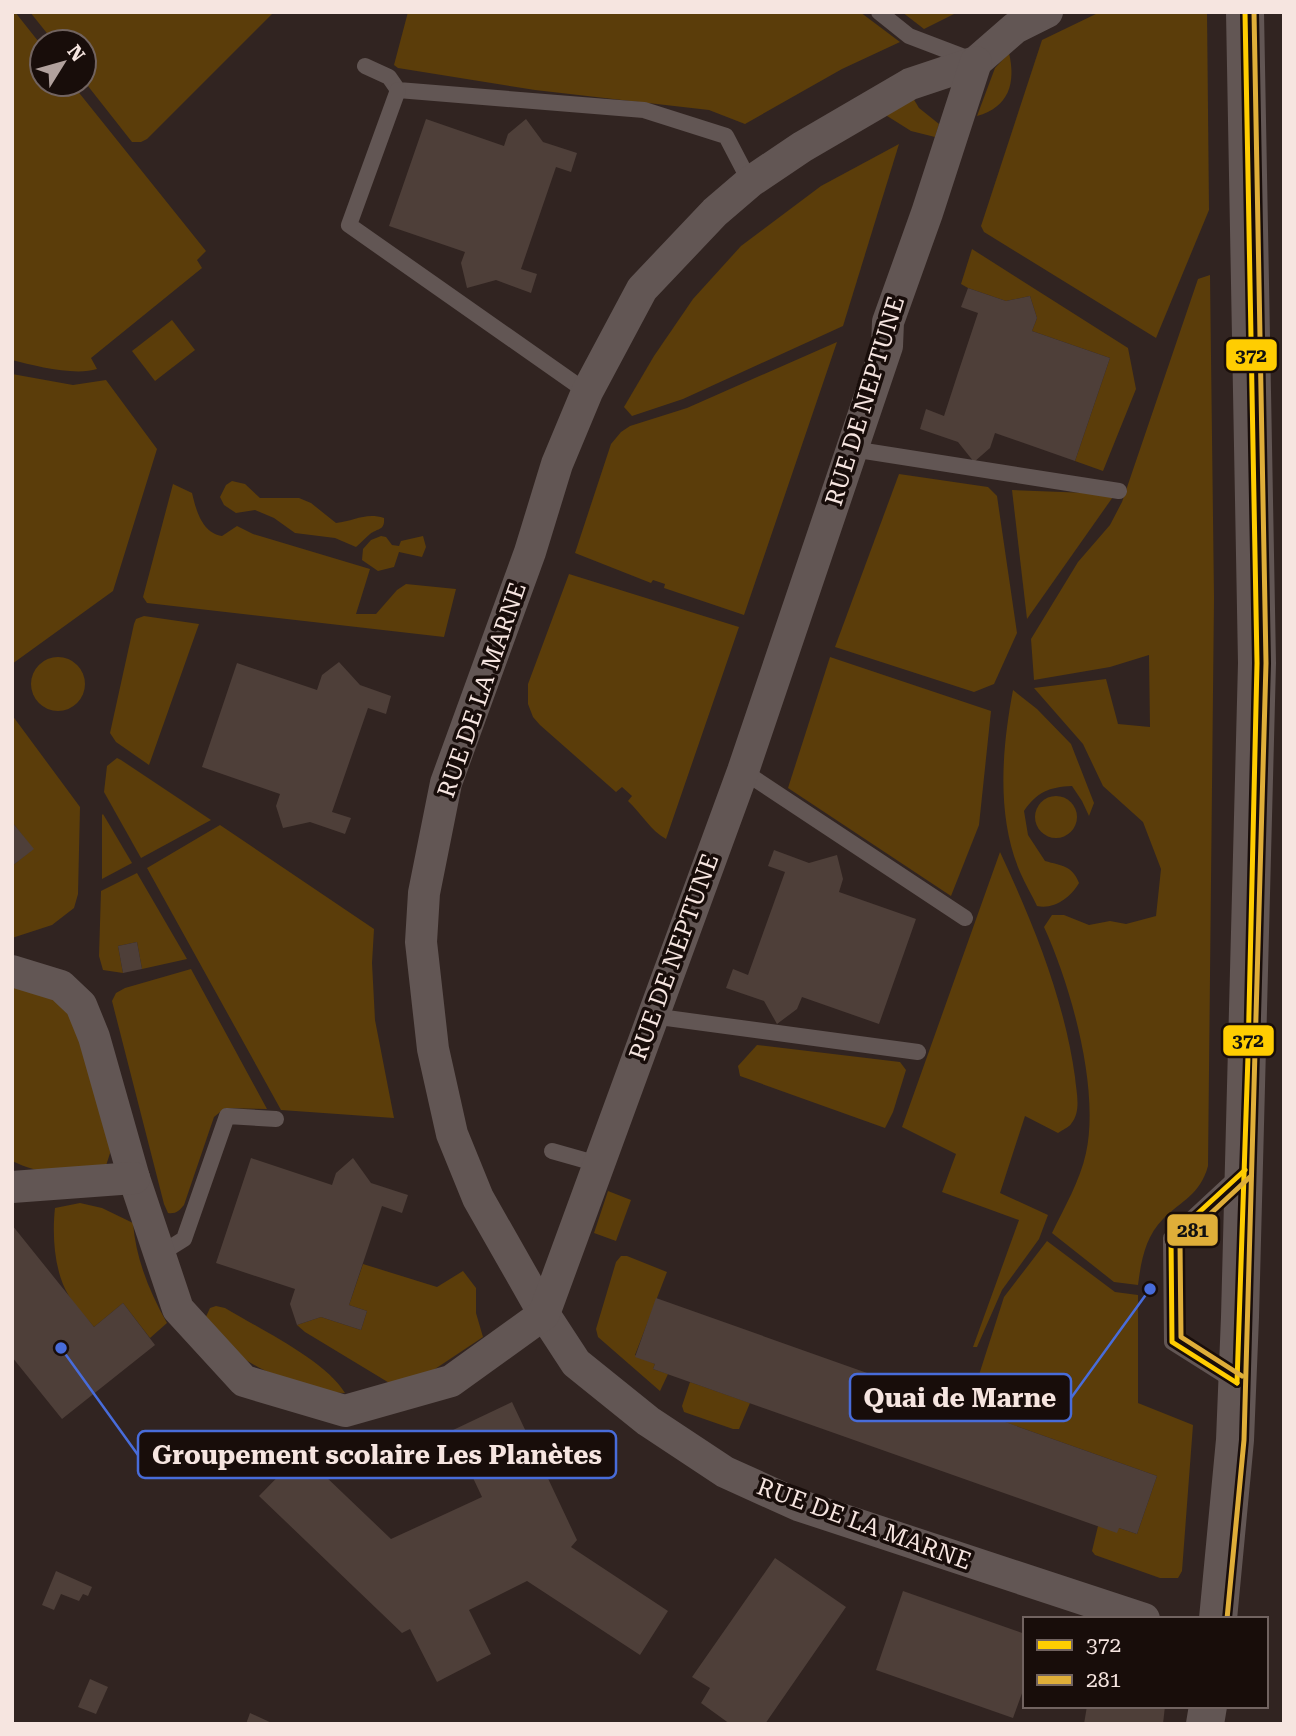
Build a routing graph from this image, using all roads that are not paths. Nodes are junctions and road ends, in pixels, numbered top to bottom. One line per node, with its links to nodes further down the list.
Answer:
1 (878, 12): 4 (lane)
2 (1047, 12): 4 (street)
3 (1245, 12): 19 (street)
4 (976, 62): 7 (street, RUE DE LA MARNE); 9 (street, RUE DE NEPTUNE)
5 (365, 66): 6 (lane)
6 (398, 90): 7 (lane); 8 (lane)
7 (750, 182): 8 (street, RUE DE LA MARNE)
8 (587, 392): 23 (street, RUE DE LA MARNE)
9 (852, 449): 10 (lane); 11 (street, RUE DE NEPTUNE)
10 (1119, 491)
11 (743, 771): 12 (lane); 14 (street, RUE DE NEPTUNE)
12 (965, 918)
13 (12, 971): 20 (street)
14 (652, 1016): 15 (lane); 18 (street, RUE DE NEPTUNE)
15 (918, 1052)
16 (276, 1119): 22 (lane)
17 (552, 1151): 18 (lane)
18 (598, 1164): 23 (street, RUE DE NEPTUNE)
19 (1245, 1170): 24 (street); 24 (lane)
20 (134, 1178): 21 (street); 22 (street)
21 (12, 1187)
22 (160, 1254): 23 (street)
23 (544, 1314): 25 (street, RUE DE LA MARNE)
24 (1237, 1383): 26 (street)
25 (1138, 1617)
26 (1218, 1617)

